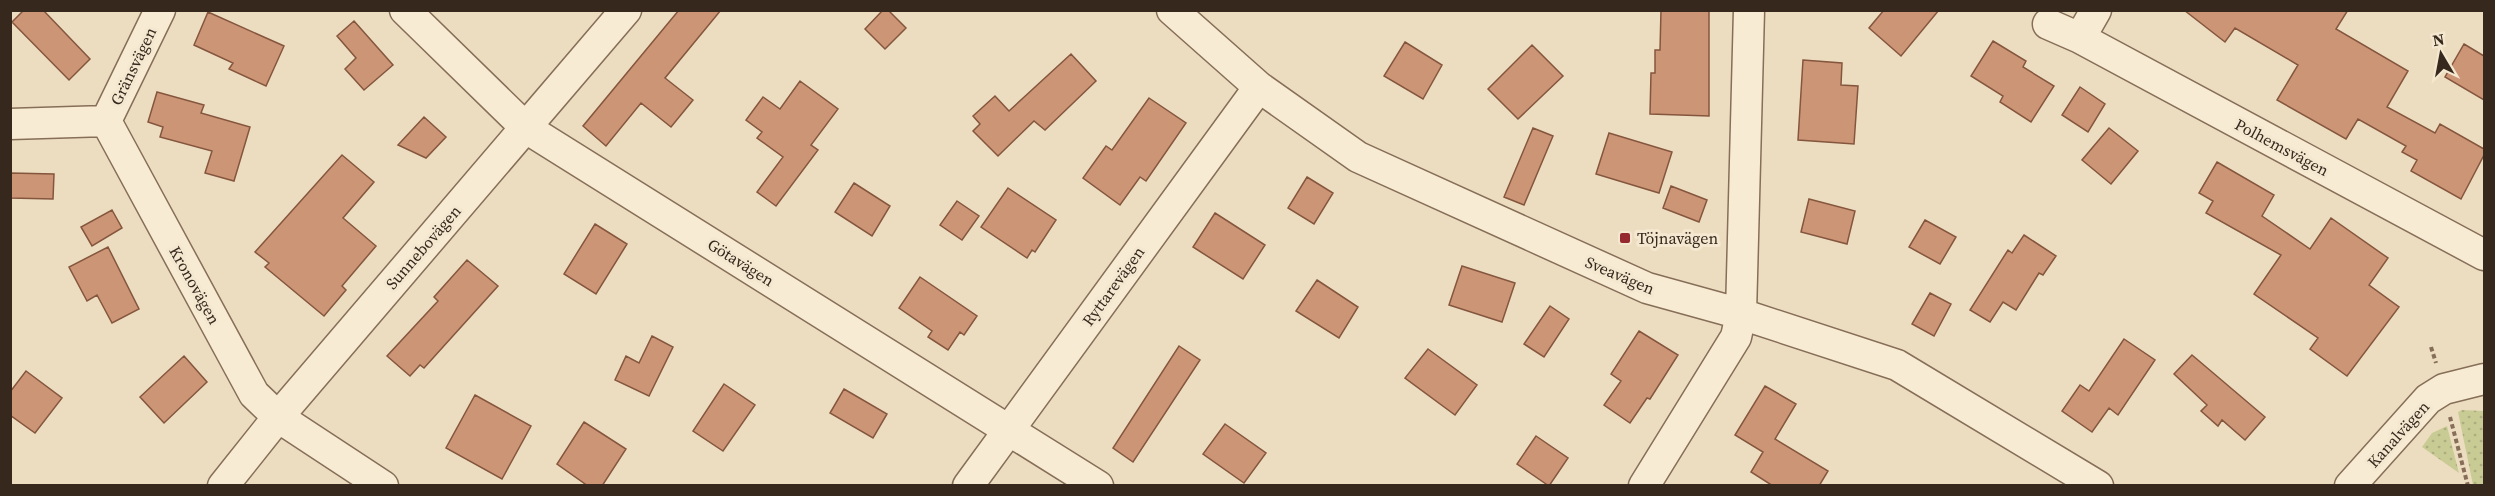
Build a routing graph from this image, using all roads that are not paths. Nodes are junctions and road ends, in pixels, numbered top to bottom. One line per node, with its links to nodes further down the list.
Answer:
1 (160, 10): 10 (street, Gränsvägen)
2 (405, 10): 12 (street, Götavägen)
3 (626, 10): 12 (street, Sunnebovägen)
4 (1172, 10): 9 (street, Sveavägen)
5 (1749, 10): 14 (street)
6 (2096, 10): 8 (street)
7 (2048, 24): 8 (street, Polhemsvägen)
8 (2080, 38): 13 (street, Polhemsvägen)
9 (1259, 87): 14 (street, Sveavägen); 17 (street, Ryttarevägen)
10 (106, 121): 11 (street); 16 (street, Kronovägen)
11 (10, 124)
12 (526, 128): 16 (street, Sunnebovägen); 17 (street, Götavägen)
13 (2484, 255)
14 (1741, 314): 22 (street); 23 (street, Sveavägen)
15 (2484, 379): 24 (street, Kanalvägen)
16 (278, 417): 18 (street, Sunnebovägen); 19 (street, Kronovägen)
17 (1010, 429): 20 (street, Ryttarevägen); 21 (street, Götavägen)
18 (223, 486)
19 (382, 486)
20 (968, 486)
21 (1098, 486)
22 (1644, 486)
23 (2098, 486)
24 (2350, 486)

